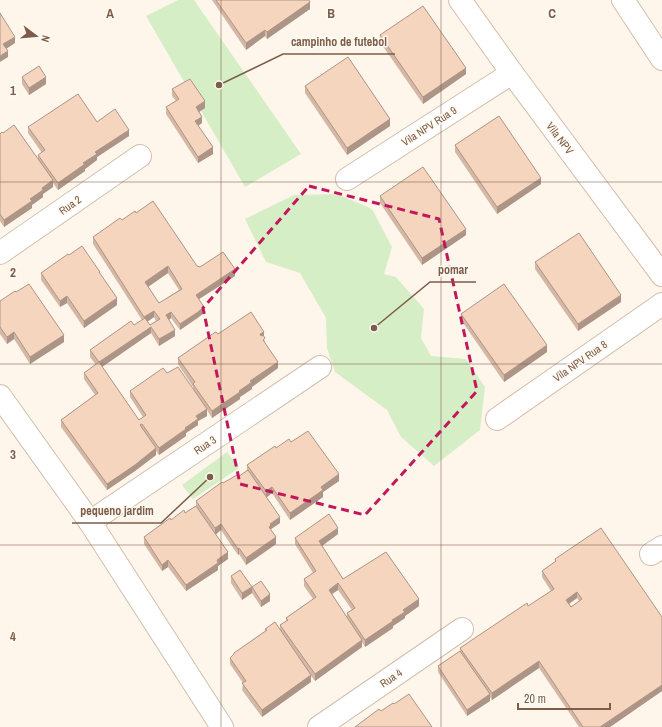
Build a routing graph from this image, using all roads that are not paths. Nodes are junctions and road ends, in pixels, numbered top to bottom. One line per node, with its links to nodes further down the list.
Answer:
1 (460, 0): 4 (street, Vila NPV)
2 (623, 0): 3 (street)
3 (662, 59)
4 (512, 73): 6 (street, Vila NPV Rua 9); 8 (street, Vila NPV)
5 (140, 156): 7 (street, Rua 2)
6 (347, 179)
7 (0, 253)
8 (662, 275)
9 (662, 304): 12 (street, Vila NPV Rua 8)
10 (320, 368): 13 (street, Rua 3)
11 (0, 396): 13 (street)
12 (497, 419)
13 (90, 522): 15 (street)
14 (462, 629): 16 (street, Rua 4)
15 (222, 727)
16 (319, 727)

